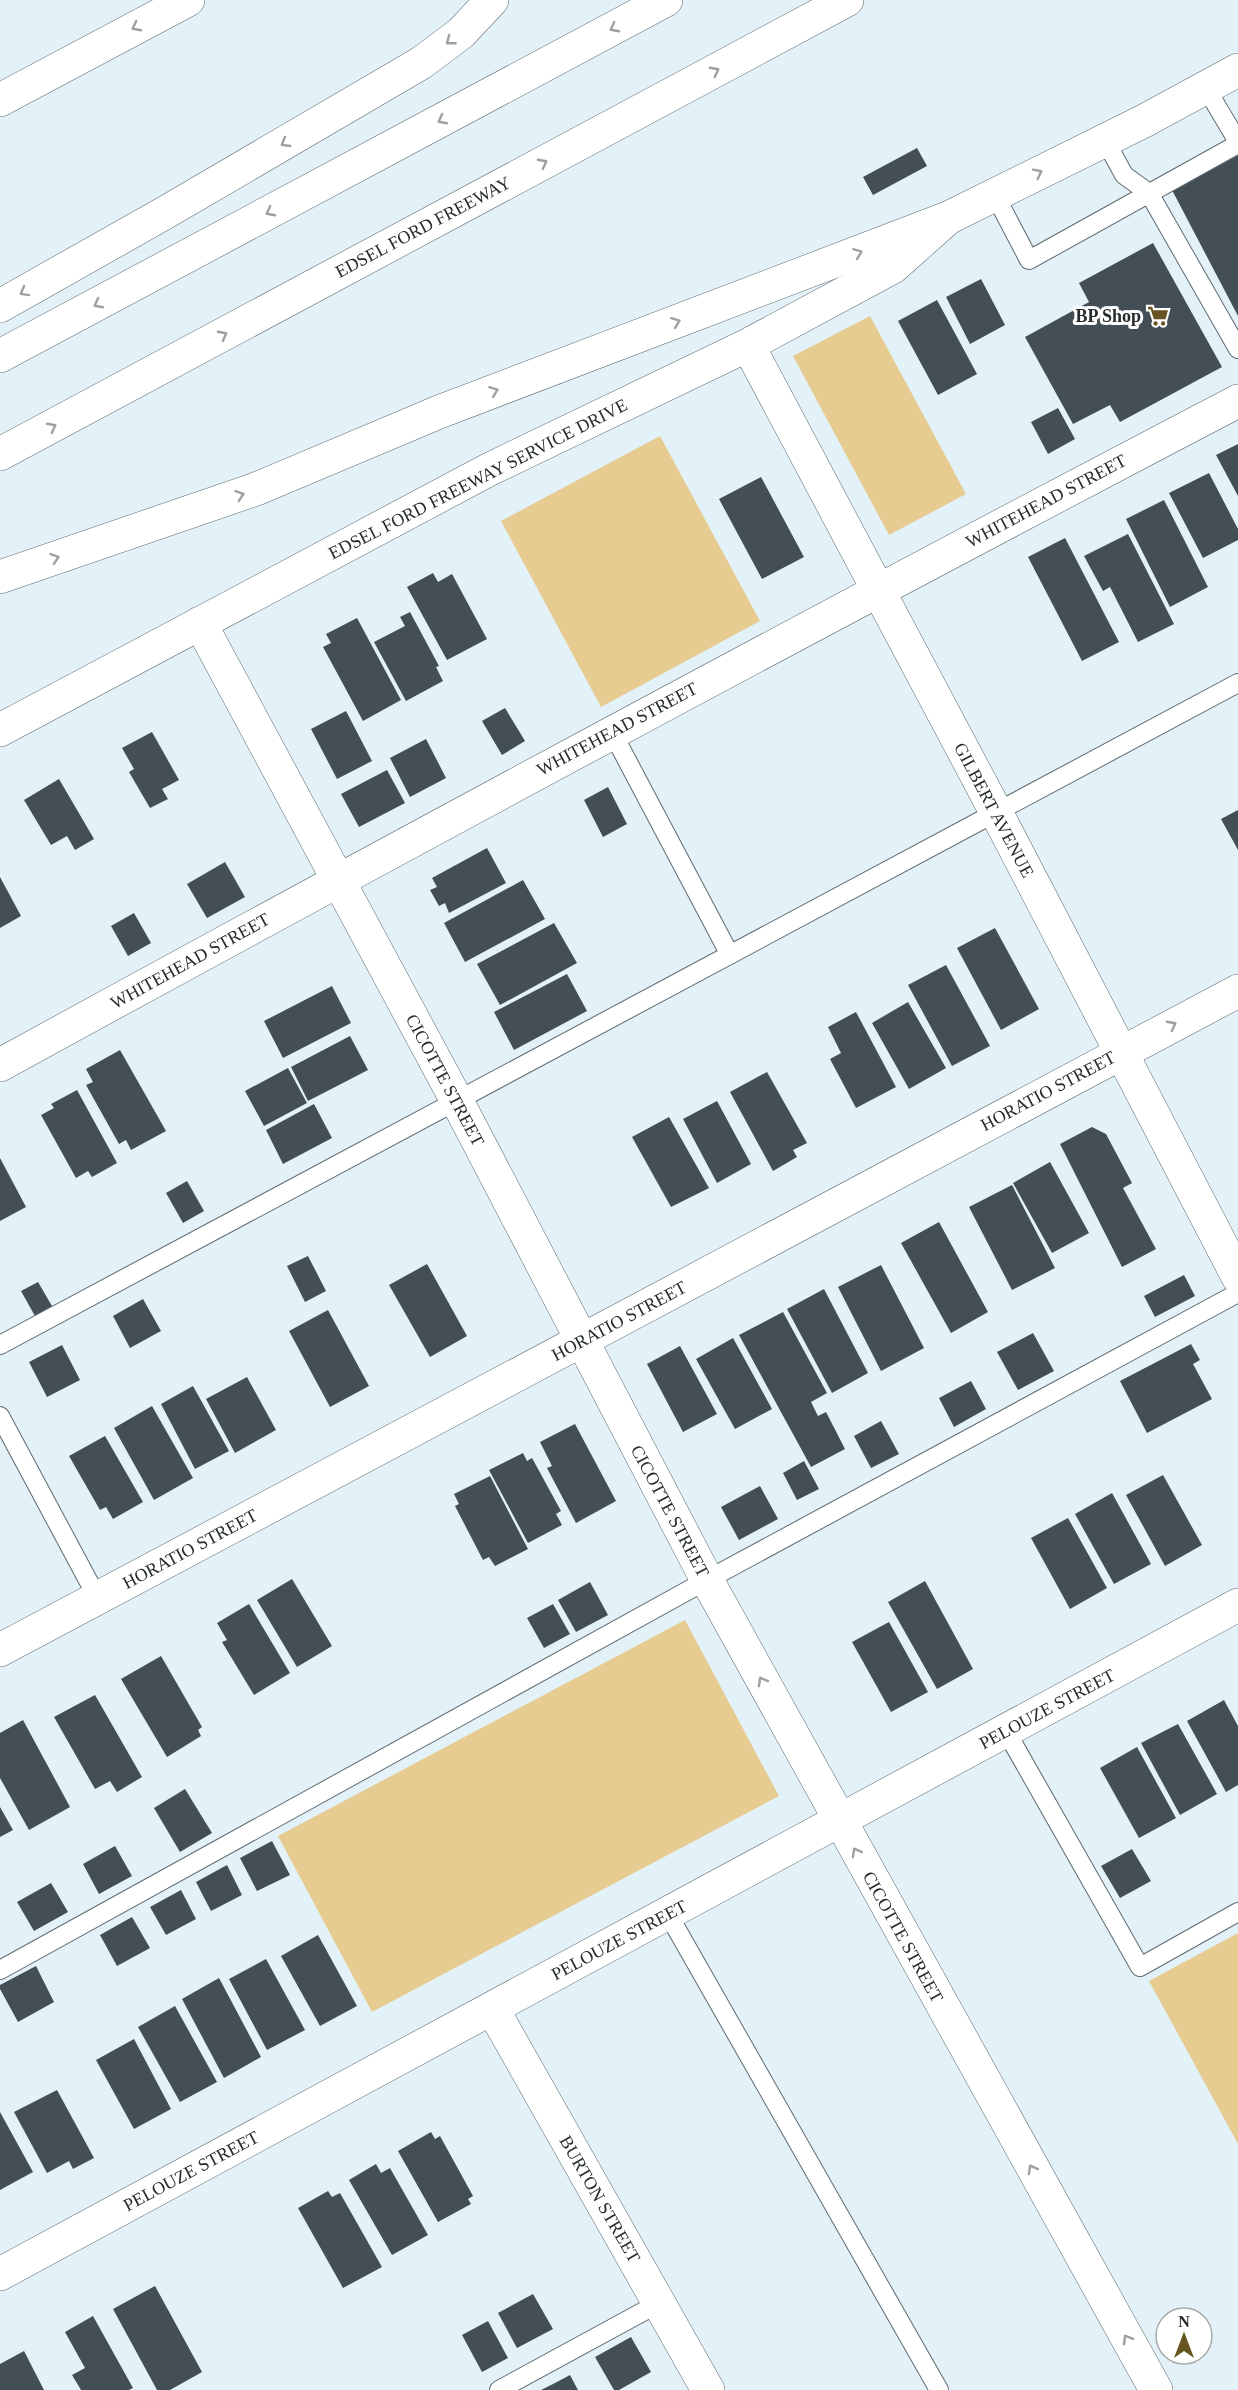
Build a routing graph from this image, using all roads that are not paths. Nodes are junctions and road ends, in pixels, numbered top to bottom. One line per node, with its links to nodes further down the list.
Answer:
1 (188, 0): 7 (main road, one-way to 7)
2 (492, 0): 13 (main road, one-way to 13)
3 (666, 0): 16 (main road, one-way to 16)
4 (847, 0): 18 (main road, EDSEL FORD FREEWAY, one-way to 4)
5 (1238, 70): 6 (main road)
6 (1206, 88): 8 (main road); 9 (lane)
7 (0, 100)
8 (1105, 140): 10 (lane); 11 (main road, one-way to 8)
9 (1238, 143): 10 (lane)
10 (1149, 193): 11 (lane); 14 (lane)
11 (995, 195): 12 (main road)
12 (948, 218): 15 (main road, EDSEL FORD FREEWAY SERVICE DRIVE); 19 (main road, one-way to 12)
13 (0, 306)
14 (1236, 339)
15 (748, 345): 20 (main road, GILBERT AVENUE); 21 (main road, EDSEL FORD FREEWAY SERVICE DRIVE)
16 (0, 356)
17 (1238, 401): 20 (main road, WHITEHEAD STREET)
18 (0, 454)
19 (0, 577)
20 (876, 590): 24 (main road, WHITEHEAD STREET); 25 (main road, GILBERT AVENUE)
21 (200, 623): 23 (main road, EDSEL FORD FREEWAY SERVICE DRIVE); 26 (main road, CICOTTE STREET)
22 (1238, 683): 25 (lane)
23 (0, 730)
24 (612, 732): 26 (main road, WHITEHEAD STREET); 27 (lane)
25 (996, 812): 27 (lane); 29 (main road, GILBERT AVENUE)
26 (338, 880): 30 (main road, WHITEHEAD STREET); 31 (main road, CICOTTE STREET)
27 (730, 955): 31 (lane)
28 (1238, 991): 29 (main road, HORATIO STREET, one-way to 28)
29 (1120, 1052): 32 (main road, GILBERT AVENUE); 34 (main road, HORATIO STREET)
30 (0, 1065)
31 (457, 1101): 34 (main road, CICOTTE STREET); 35 (lane)
32 (1238, 1277)
33 (1238, 1293): 37 (lane)
34 (581, 1342): 37 (main road, CICOTTE STREET); 38 (main road, HORATIO STREET)
35 (0, 1345)
36 (0, 1416): 38 (lane)
37 (707, 1580): 42 (main road, CICOTTE STREET, one-way to 37); 45 (lane)
38 (98, 1599): 40 (main road, HORATIO STREET)
39 (1238, 1605): 41 (main road, PELOUZE STREET)
40 (0, 1650)
41 (1006, 1731): 42 (main road, PELOUZE STREET); 43 (lane)
42 (839, 1822): 44 (main road, PELOUZE STREET); 52 (main road, CICOTTE STREET, one-way to 42)
43 (1238, 1912)
44 (669, 1914): 46 (main road, PELOUZE STREET); 51 (lane)
45 (0, 1970)
46 (492, 2008): 47 (main road, PELOUZE STREET); 48 (main road, BURTON STREET)
47 (0, 2274)
48 (659, 2303): 49 (lane); 50 (main road, BURTON STREET)
49 (499, 2390)
50 (708, 2390)
51 (939, 2390)
52 (1156, 2390)

